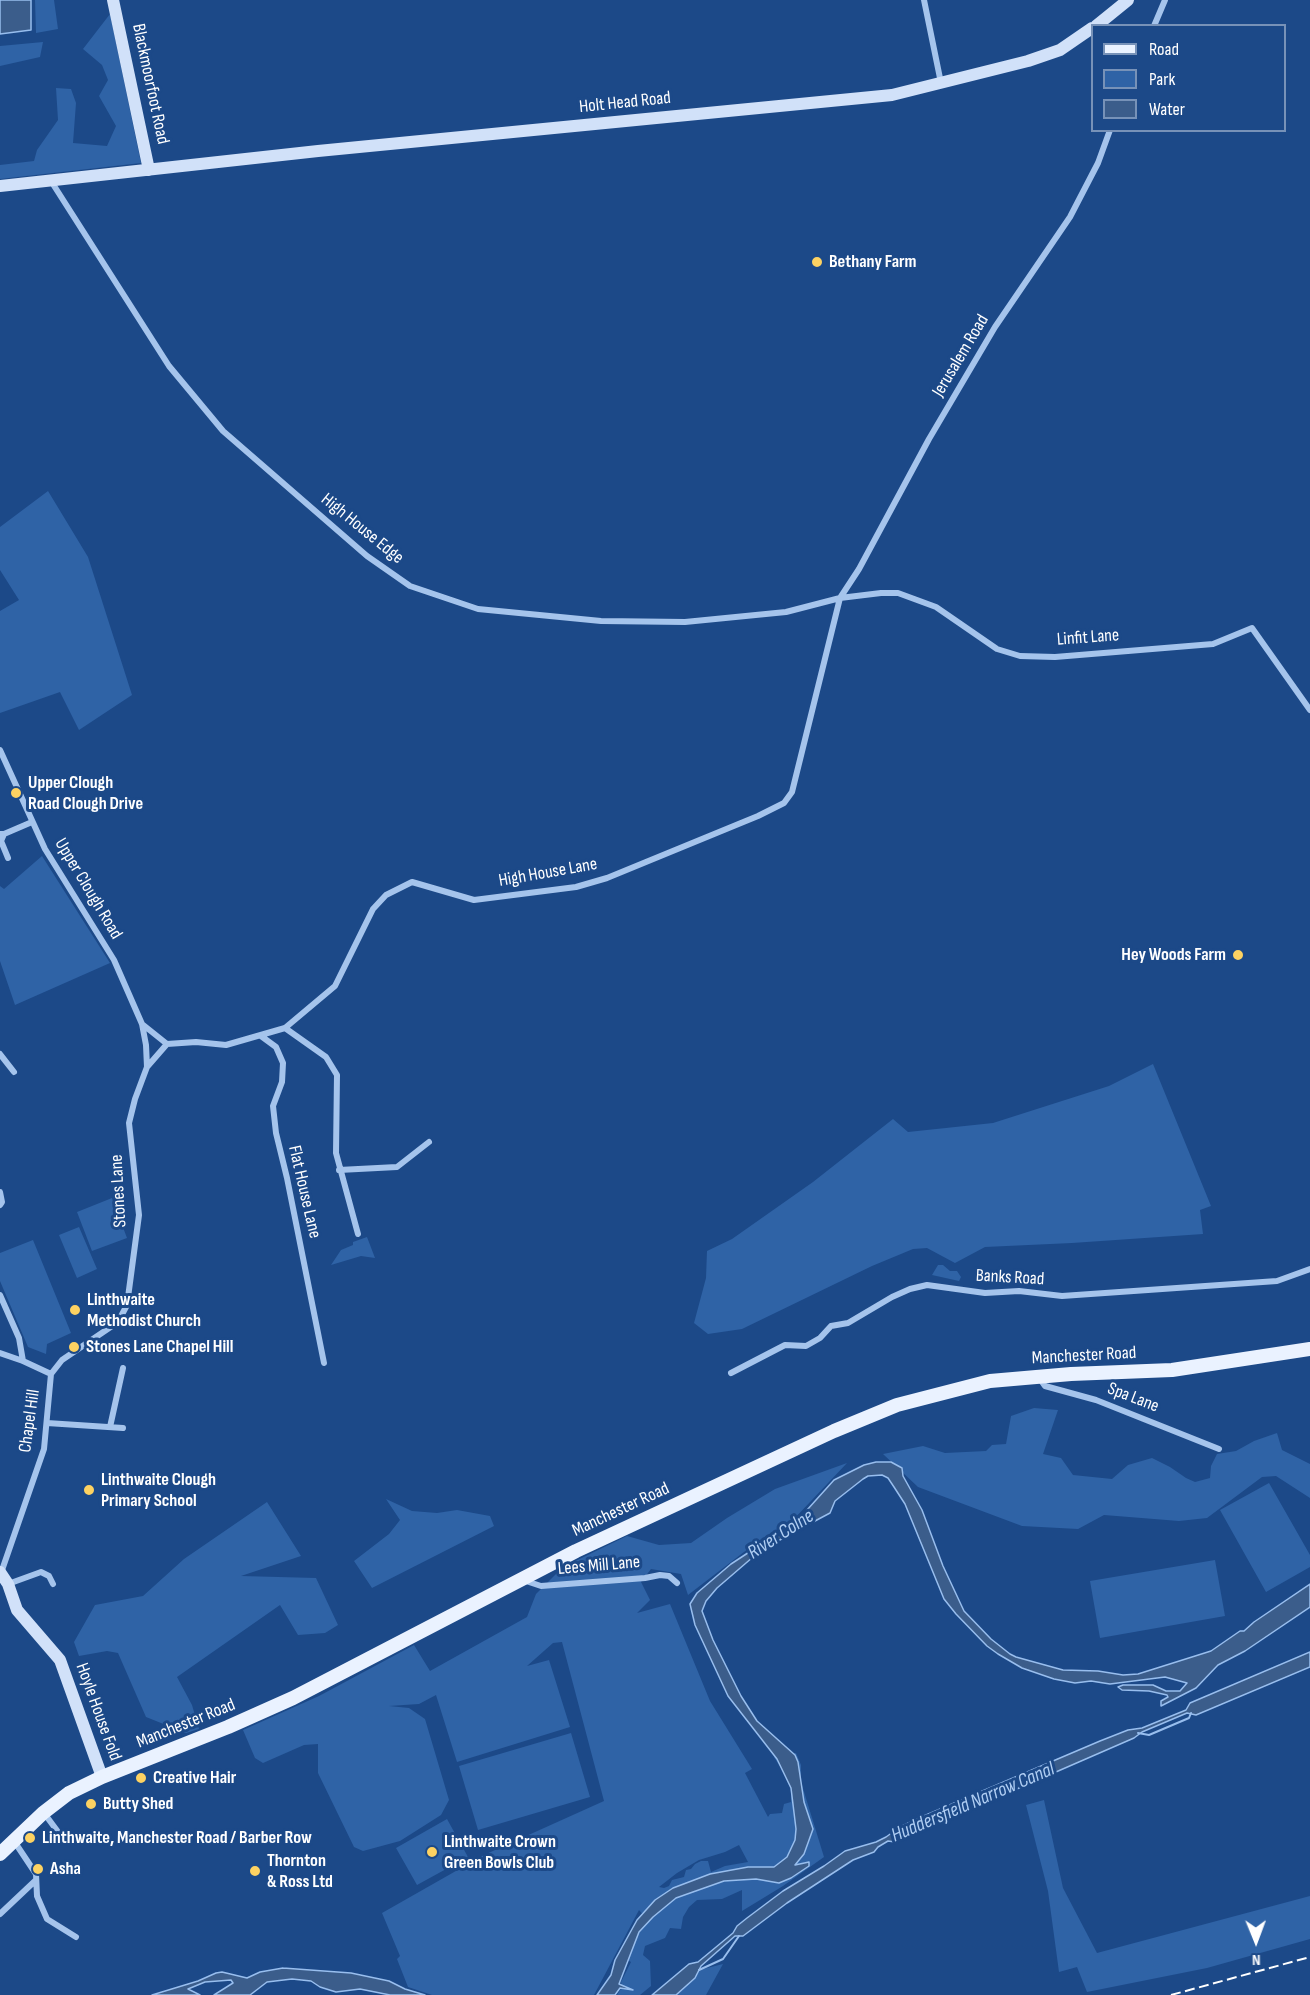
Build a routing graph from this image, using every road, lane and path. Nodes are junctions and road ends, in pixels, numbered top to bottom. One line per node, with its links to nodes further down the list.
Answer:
1 (113, 0): 10 (street, Blackmoorfoot Road)
2 (924, 0): 8 (street)
3 (1128, 0): 5 (street, Holt Head Road)
4 (1166, 0): 6 (street)
5 (1098, 24)
6 (1155, 24)
7 (1091, 29): 8 (street, Holt Head Road)
8 (941, 83): 10 (street, Holt Head Road)
9 (1109, 132): 13 (street, Jerusalem Road)
10 (149, 170): 11 (street, Blackmoorfoot Road)
11 (51, 182): 12 (street, Blackmoorfoot Road); 13 (street, High House Edge)
12 (0, 186)
13 (840, 598): 14 (street, Linfit Lane); 20 (street, High House Lane)
14 (1310, 710)
15 (0, 750): 16 (street, Upper Clough Road)
16 (32, 822): 17 (street); 19 (street, Upper Clough Road)
17 (2, 834): 18 (street)
18 (8, 858)
19 (142, 1024): 22 (street); 23 (street, Upper Clough Road)
20 (285, 1028): 21 (street, High House Lane); 28 (street)
21 (261, 1036): 22 (street, High House Lane); 37 (street, Flat House Lane)
22 (167, 1044): 25 (street)
23 (146, 1045): 25 (street, Stones Lane)
24 (0, 1054): 26 (street)
25 (147, 1067): 40 (street, Stones Lane)
26 (14, 1072)
27 (429, 1142): 28 (street)
28 (339, 1170): 31 (street)
29 (0, 1192): 30 (street)
30 (0, 1205)
31 (358, 1234)
32 (1310, 1269): 39 (street, Banks Road)
33 (0, 1295): 36 (street)
34 (1310, 1349): 41 (main road, Manchester Road)
35 (0, 1353): 36 (street)
36 (23, 1361): 40 (street)
37 (324, 1363)
38 (123, 1368): 43 (street)
39 (731, 1373)
40 (51, 1374): 42 (street, Chapel Hill)
41 (1039, 1376): 45 (street, Spa Lane); 47 (main road, Manchester Road)
42 (47, 1423): 43 (street); 46 (street, Chapel Hill)
43 (110, 1427): 44 (street)
44 (123, 1428)
45 (1219, 1449)
46 (3, 1576): 49 (street); 50 (street, Hoyle House Fold)
47 (522, 1579): 48 (street, Lees Mill Lane); 50 (main road, Manchester Road)
48 (676, 1583)
49 (53, 1584)
50 (102, 1777): 51 (main road, Manchester Road)
51 (43, 1813): 52 (street); 53 (main road, Manchester Road)
52 (64, 1840)
53 (14, 1841): 54 (main road, Manchester Road); 55 (street)
54 (0, 1854)
55 (36, 1880): 56 (street); 57 (street)
56 (0, 1914)
57 (76, 1937)

